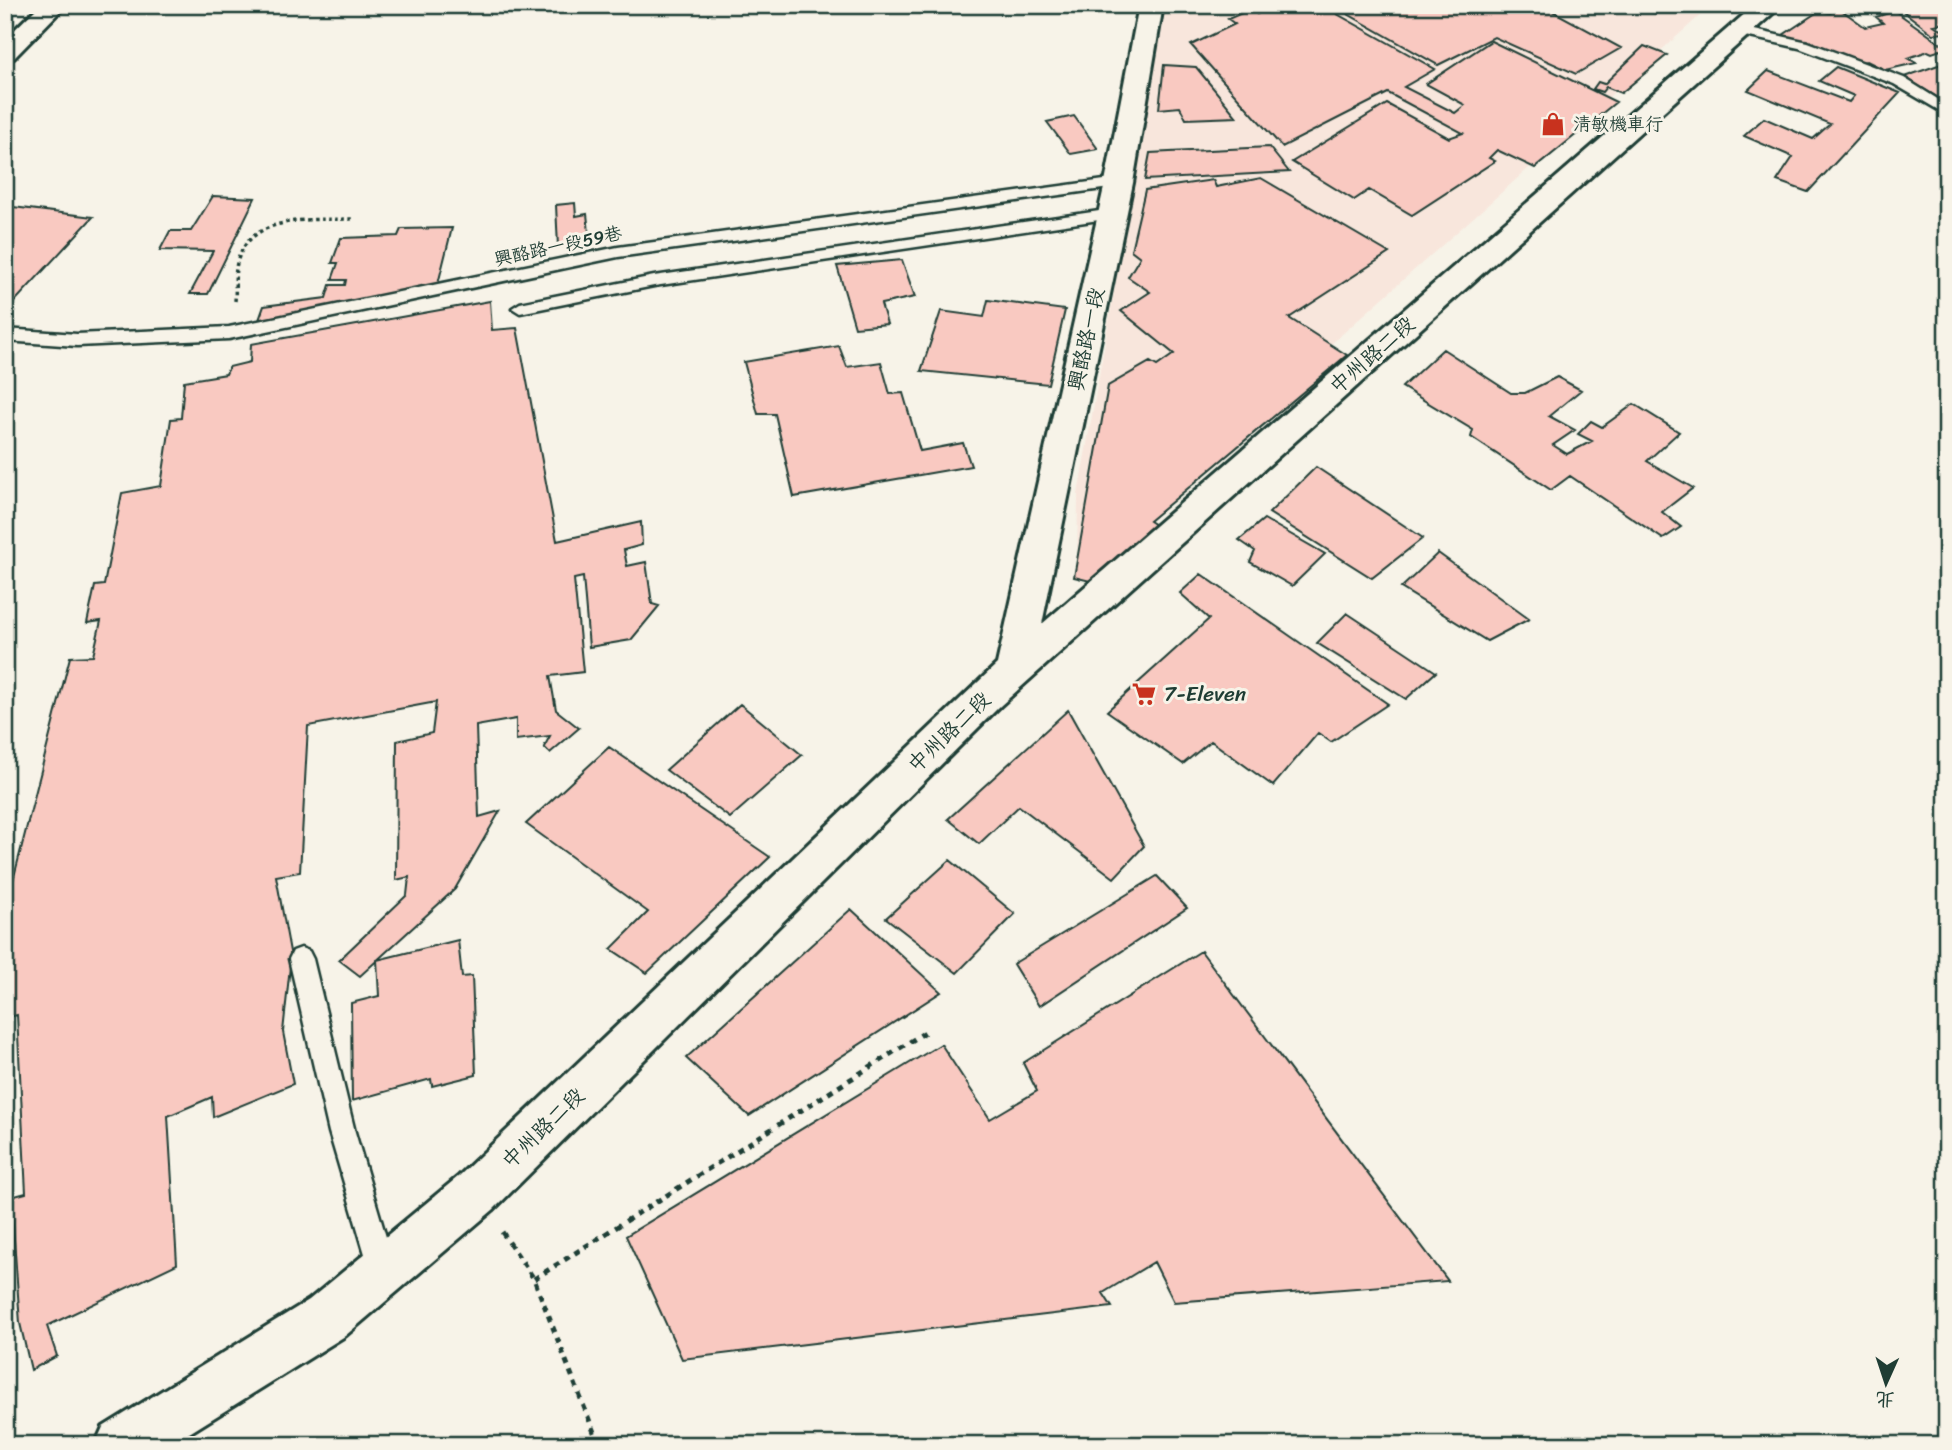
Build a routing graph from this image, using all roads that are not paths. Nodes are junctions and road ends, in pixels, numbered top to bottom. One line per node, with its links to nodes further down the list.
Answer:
1 (54, 5): 5 (street)
2 (1151, 5): 7 (street, 興酪路一段)
3 (1770, 5): 4 (street, 中州路二段)
4 (1741, 31): 6 (lane); 11 (street, 中州路二段)
5 (5, 53)
6 (1947, 111)
7 (1119, 183): 8 (street, 興酪路一段); 10 (lane, 興酪路一段59巷)
8 (1113, 214): 9 (lane); 11 (street, 興酪路一段)
9 (520, 308)
10 (5, 335)
11 (1014, 671): 13 (street, 中州路二段)
12 (301, 960): 13 (lane)
13 (383, 1271): 14 (street, 中州路二段)
14 (121, 1445)

